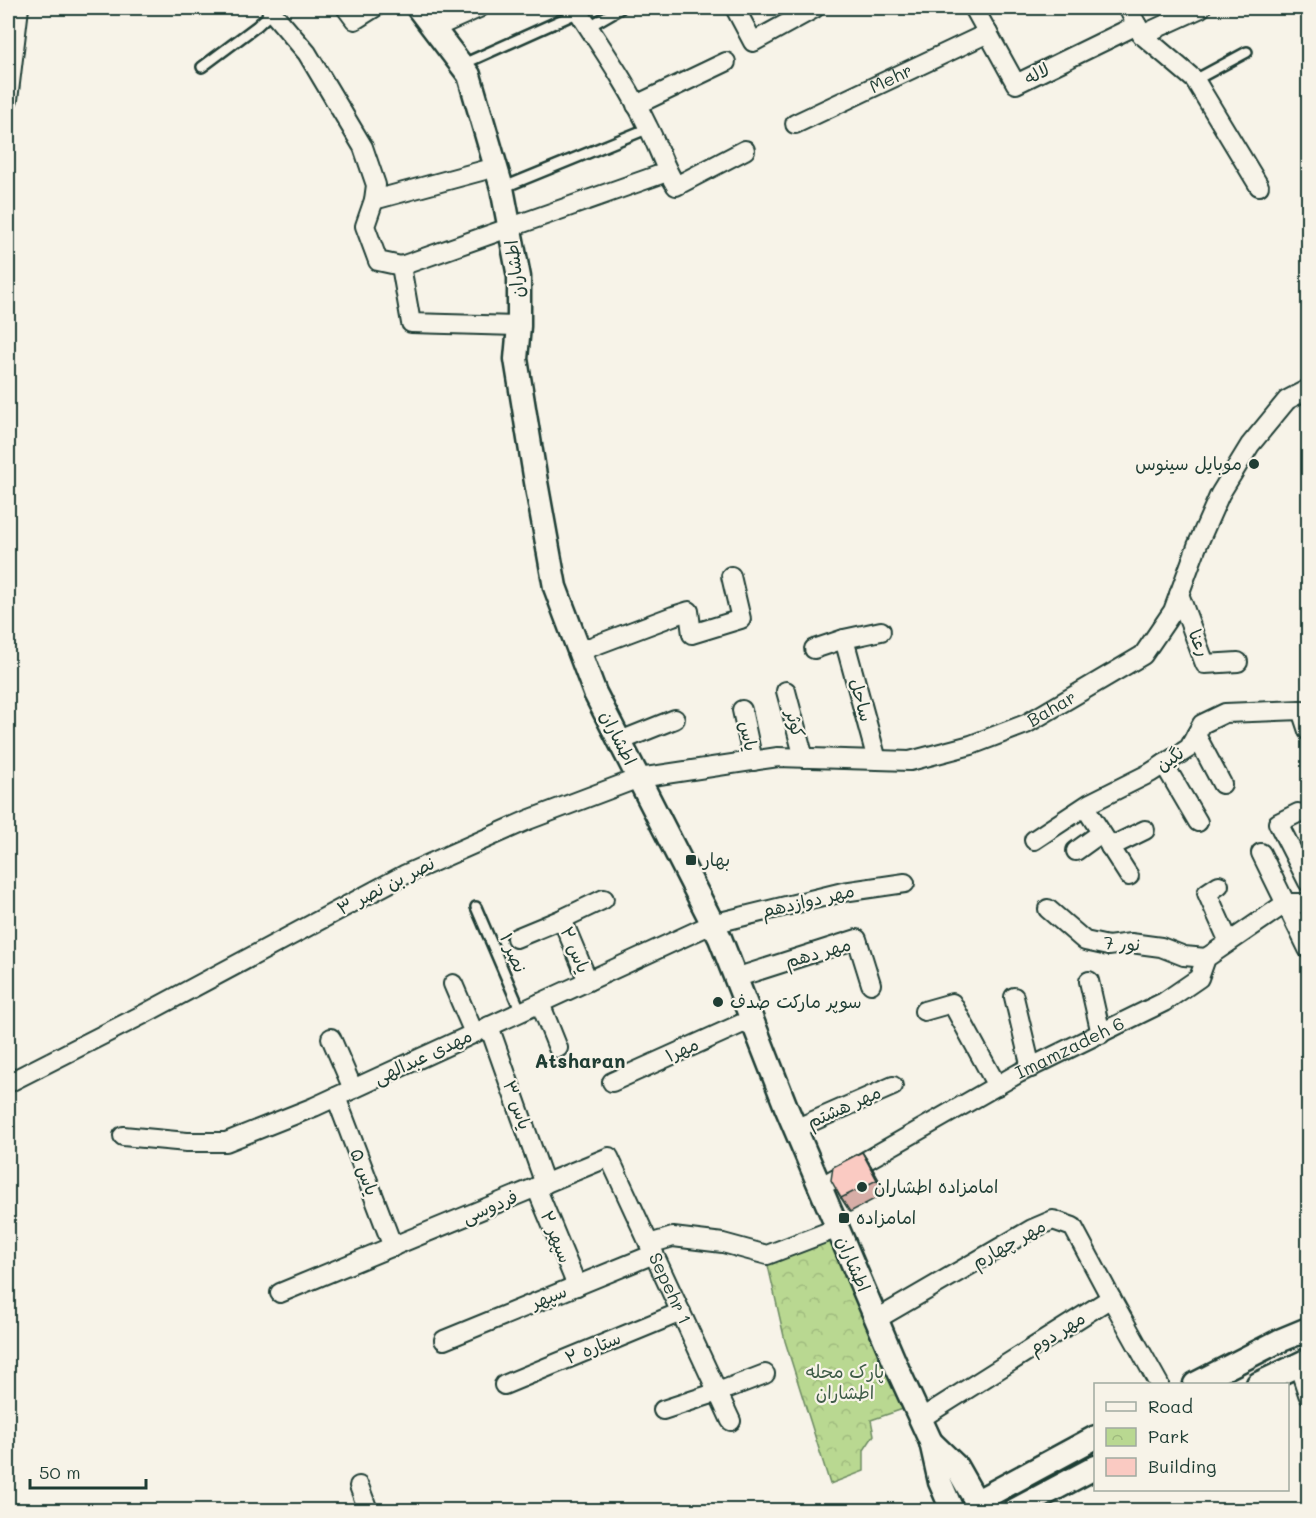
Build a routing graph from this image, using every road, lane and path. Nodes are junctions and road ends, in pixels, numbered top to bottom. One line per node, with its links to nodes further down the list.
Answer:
1 (19, 8): 22 (street)
2 (346, 8): 3 (street)
3 (374, 8)
4 (418, 8): 14 (street, اطشاران)
5 (479, 8): 14 (street)
6 (621, 8): 13 (lane)
7 (735, 8): 8 (street)
8 (815, 8)
9 (974, 8): 16 (street, لاله)
10 (1128, 8): 15 (street)
11 (1201, 8): 15 (street)
12 (272, 10): 20 (lane); 30 (street)
13 (581, 16): 19 (lane); 23 (street)
14 (434, 28): 19 (street, اطشاران)
15 (1139, 30): 16 (street, لاله); 21 (street)
16 (988, 33): 24 (street, Mehr)
17 (1247, 52): 21 (lane)
18 (726, 62): 23 (street)
19 (461, 65): 27 (street, اطشاران)
20 (202, 67)
21 (1195, 80): 29 (street)
22 (8, 100)
23 (636, 105): 25 (street)
24 (795, 124)
25 (649, 128): 27 (lane); 28 (street)
26 (745, 150): 28 (street)
27 (499, 178): 30 (street); 31 (street, اطشاران)
28 (671, 179): 31 (street)
29 (1259, 186)
30 (374, 200): 32 (street)
31 (509, 227): 32 (street); 33 (street, اطشاران)
32 (401, 266): 33 (street)
33 (519, 326): 40 (street, اطشاران)
34 (1308, 389): 36 (street, Bahar)
35 (731, 576): 40 (street)
36 (1179, 594): 41 (street, رعنا); 50 (street, Bahar)
37 (881, 631): 38 (street)
38 (844, 639): 39 (street); 50 (street, ساحل)
39 (814, 649)
40 (580, 651): 48 (street, اطشاران)
41 (1238, 662)
42 (786, 691): 49 (street, کوثر)
43 (742, 710): 51 (street, یاس)
44 (1305, 711): 46 (street); 47 (street, نگین)
45 (675, 719): 48 (street)
46 (1308, 731)
47 (1196, 735): 52 (street, نگین); 54 (street)
48 (620, 741): 53 (street, اطشاران)
49 (804, 758): 50 (street, Bahar); 51 (street, Bahar)
50 (877, 760)
51 (753, 761): 53 (street, Bahar)
52 (1164, 764): 55 (street, نگین); 57 (street)
53 (639, 778): 73 (street, اطشاران); 94 (street, نصر بن نصر ۳)
54 (1222, 784)
55 (1085, 807): 59 (street, نگین); 60 (street)
56 (1298, 813): 64 (street)
57 (1198, 822)
58 (1144, 830): 60 (street)
59 (1034, 840)
60 (1106, 840): 61 (street); 63 (street)
61 (1076, 851)
62 (1261, 853): 68 (street)
63 (1129, 876)
64 (1308, 882)
65 (905, 883): 73 (street, مهر دوازدهم)
66 (1219, 885): 75 (street)
67 (604, 899): 72 (street, یاس ۲)
68 (1286, 903): 69 (street); 75 (street, Imamzadeh 6); 76 (street)
69 (1308, 903)
70 (476, 907): 86 (lane, نصر ۱)
71 (1048, 909): 77 (street, نور 7)
72 (562, 919): 74 (street, یاس ۲); 79 (street, یاس ۲)
73 (712, 924): 78 (street, اطشاران); 79 (street, مهدی عبدالهی)
74 (516, 938)
75 (1229, 942): 77 (street, Imamzadeh 6)
76 (1308, 949)
77 (1206, 958): 89 (street, Imamzadeh 6)
78 (735, 978): 82 (street, مهر دهم); 87 (street, اطشاران)
79 (588, 981): 84 (street, مهدی عبدالهی)
80 (1089, 981): 89 (street)
81 (453, 984): 88 (street, یاس ۳)
82 (871, 984)
83 (1014, 997): 92 (street)
84 (540, 1003): 86 (street, مهدی عبدالهی); 91 (street)
85 (924, 1011): 96 (street)
86 (521, 1012): 88 (street, مهدی عبدالهی)
87 (752, 1019): 93 (street, مهر۱); 99 (street, اطشاران)
88 (481, 1030): 97 (street, مهدی عبدالهی); 102 (street, یاس ۳)
89 (1101, 1034): 92 (street, Imamzadeh 6)
90 (332, 1038): 97 (street)
91 (558, 1048)
92 (1031, 1068): 96 (street, Imamzadeh 6)
93 (612, 1082)
94 (8, 1083)
95 (892, 1086): 99 (street, مهر هشتم)
96 (997, 1086): 103 (street, Imamzadeh 6)
97 (353, 1089): 98 (street, مهدی عبدالهی)
98 (336, 1097): 100 (street, مهدی عبدالهی); 105 (street, یاس ۵)
99 (795, 1129): 103 (street, اطشاران)
100 (123, 1136)
101 (609, 1157): 102 (street, فردوسی); 106 (street, Sepehr 1)
102 (541, 1186): 105 (street, فردوسی); 107 (street, سپهر ۲)
103 (820, 1187): 104 (street, اطشاران)
104 (838, 1228): 106 (street, سپهر); 111 (street, اطشاران)
105 (393, 1247): 108 (street, فردوسی)
106 (651, 1249): 107 (street, سپهر); 110 (street, Sepehr 1)
107 (576, 1286): 113 (street, سپهر)
108 (280, 1293)
109 (1111, 1298): 111 (street, مهر چهارم); 116 (street); 123 (street, مهر دوم)
110 (681, 1312): 119 (street, ستاره ۲); 120 (street, Sepehr 1)
111 (876, 1319): 123 (street, اطشاران)
112 (1308, 1329): 117 (street)
113 (444, 1340)
114 (1303, 1362): 118 (street); 121 (street)
115 (765, 1374): 120 (street)
116 (1158, 1383)
117 (1197, 1383)
118 (1260, 1383)
119 (504, 1385)
120 (718, 1392): 122 (street); 124 (street, Sepehr 1)
121 (1308, 1394)
122 (663, 1410)
123 (920, 1419): 126 (street, اطشاران)
124 (731, 1421)
125 (1094, 1438): 129 (street)
126 (931, 1442): 129 (street, اطشاران); 131 (street, اطشاران)
127 (1094, 1468): 132 (street)
128 (359, 1486): 130 (street)
129 (984, 1502): 131 (street)
130 (368, 1510)
131 (952, 1510)
132 (1015, 1510)

